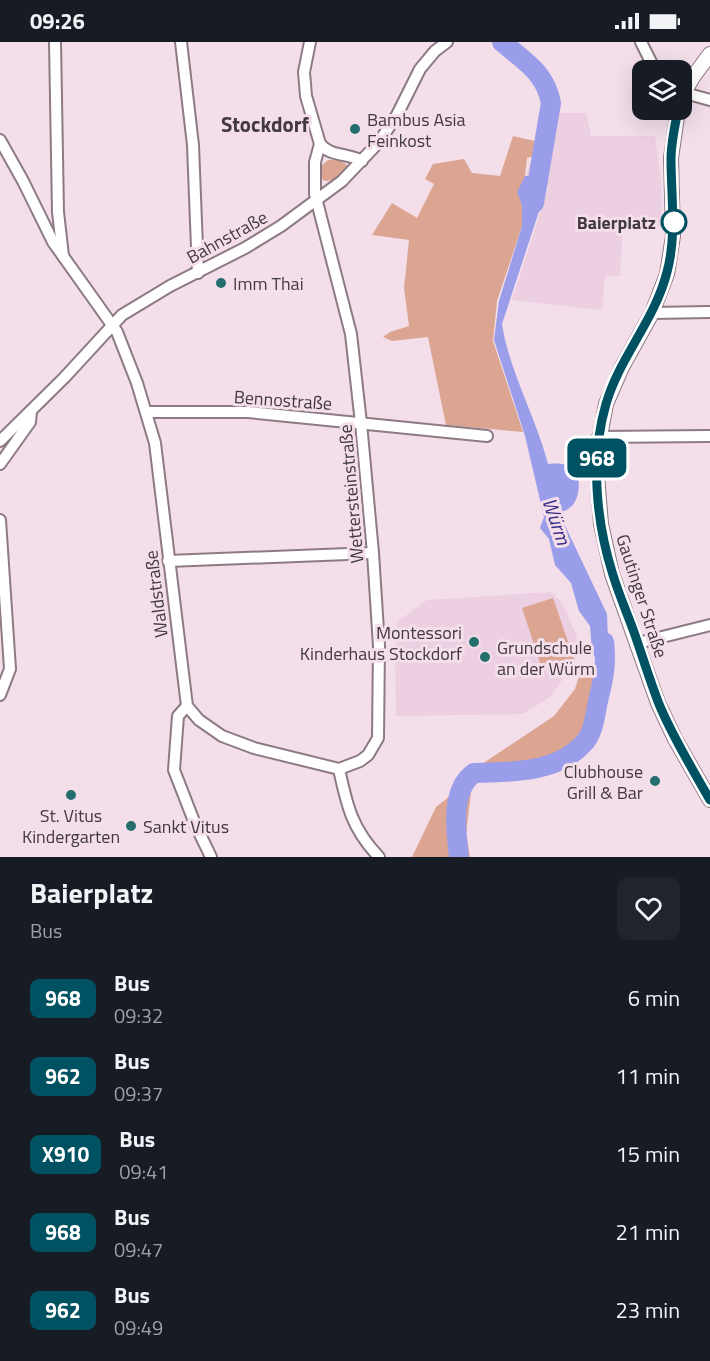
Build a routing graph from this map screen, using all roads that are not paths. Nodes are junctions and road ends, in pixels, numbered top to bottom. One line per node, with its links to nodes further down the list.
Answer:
1 (55, 42): 16 (street)
2 (181, 42): 17 (street)
3 (310, 42): 13 (street)
4 (447, 42): 14 (street, Bahnstraße)
5 (641, 42): 7 (street)
6 (710, 54): 8 (main road)
7 (650, 60)
8 (692, 80)
9 (692, 96): 10 (street)
10 (710, 100)
11 (676, 120): 19 (main road, Gautinger Straße)
12 (0, 140): 16 (street, Waldstraße)
13 (320, 144): 14 (street); 15 (street, Wettersteinstraße)
14 (362, 161): 15 (street, Bahnstraße)
15 (316, 200): 17 (street, Bahnstraße); 23 (street, Wettersteinstraße)
16 (63, 256): 20 (street, Waldstraße)
17 (198, 273): 20 (street, Bahnstraße)
18 (710, 312): 19 (street)
19 (651, 313): 26 (main road, Gautinger Straße)
20 (112, 325): 21 (street, Bahnstraße); 22 (street, Waldstraße)
21 (31, 411): 27 (street, Bahnstraße); 28 (street)
22 (147, 412): 23 (street, Bennostraße); 31 (street, Waldstraße)
23 (361, 423): 24 (street, Bennostraße); 30 (street, Wettersteinstraße)
24 (487, 436)
25 (710, 436): 26 (street)
26 (598, 437): 34 (main road, Gautinger Straße)
27 (0, 441)
28 (0, 464)
29 (0, 520): 32 (street)
30 (374, 553): 31 (street); 37 (street, Wettersteinstraße)
31 (168, 561): 36 (street, Waldstraße)
32 (2, 593): 35 (street)
33 (710, 626): 34 (street)
34 (638, 643): 38 (main road, Gautinger Straße)
35 (0, 695)
36 (187, 706): 37 (street); 39 (street, Waldstraße)
37 (339, 769): 40 (street)
38 (710, 800)
39 (212, 857)
40 (379, 857)

